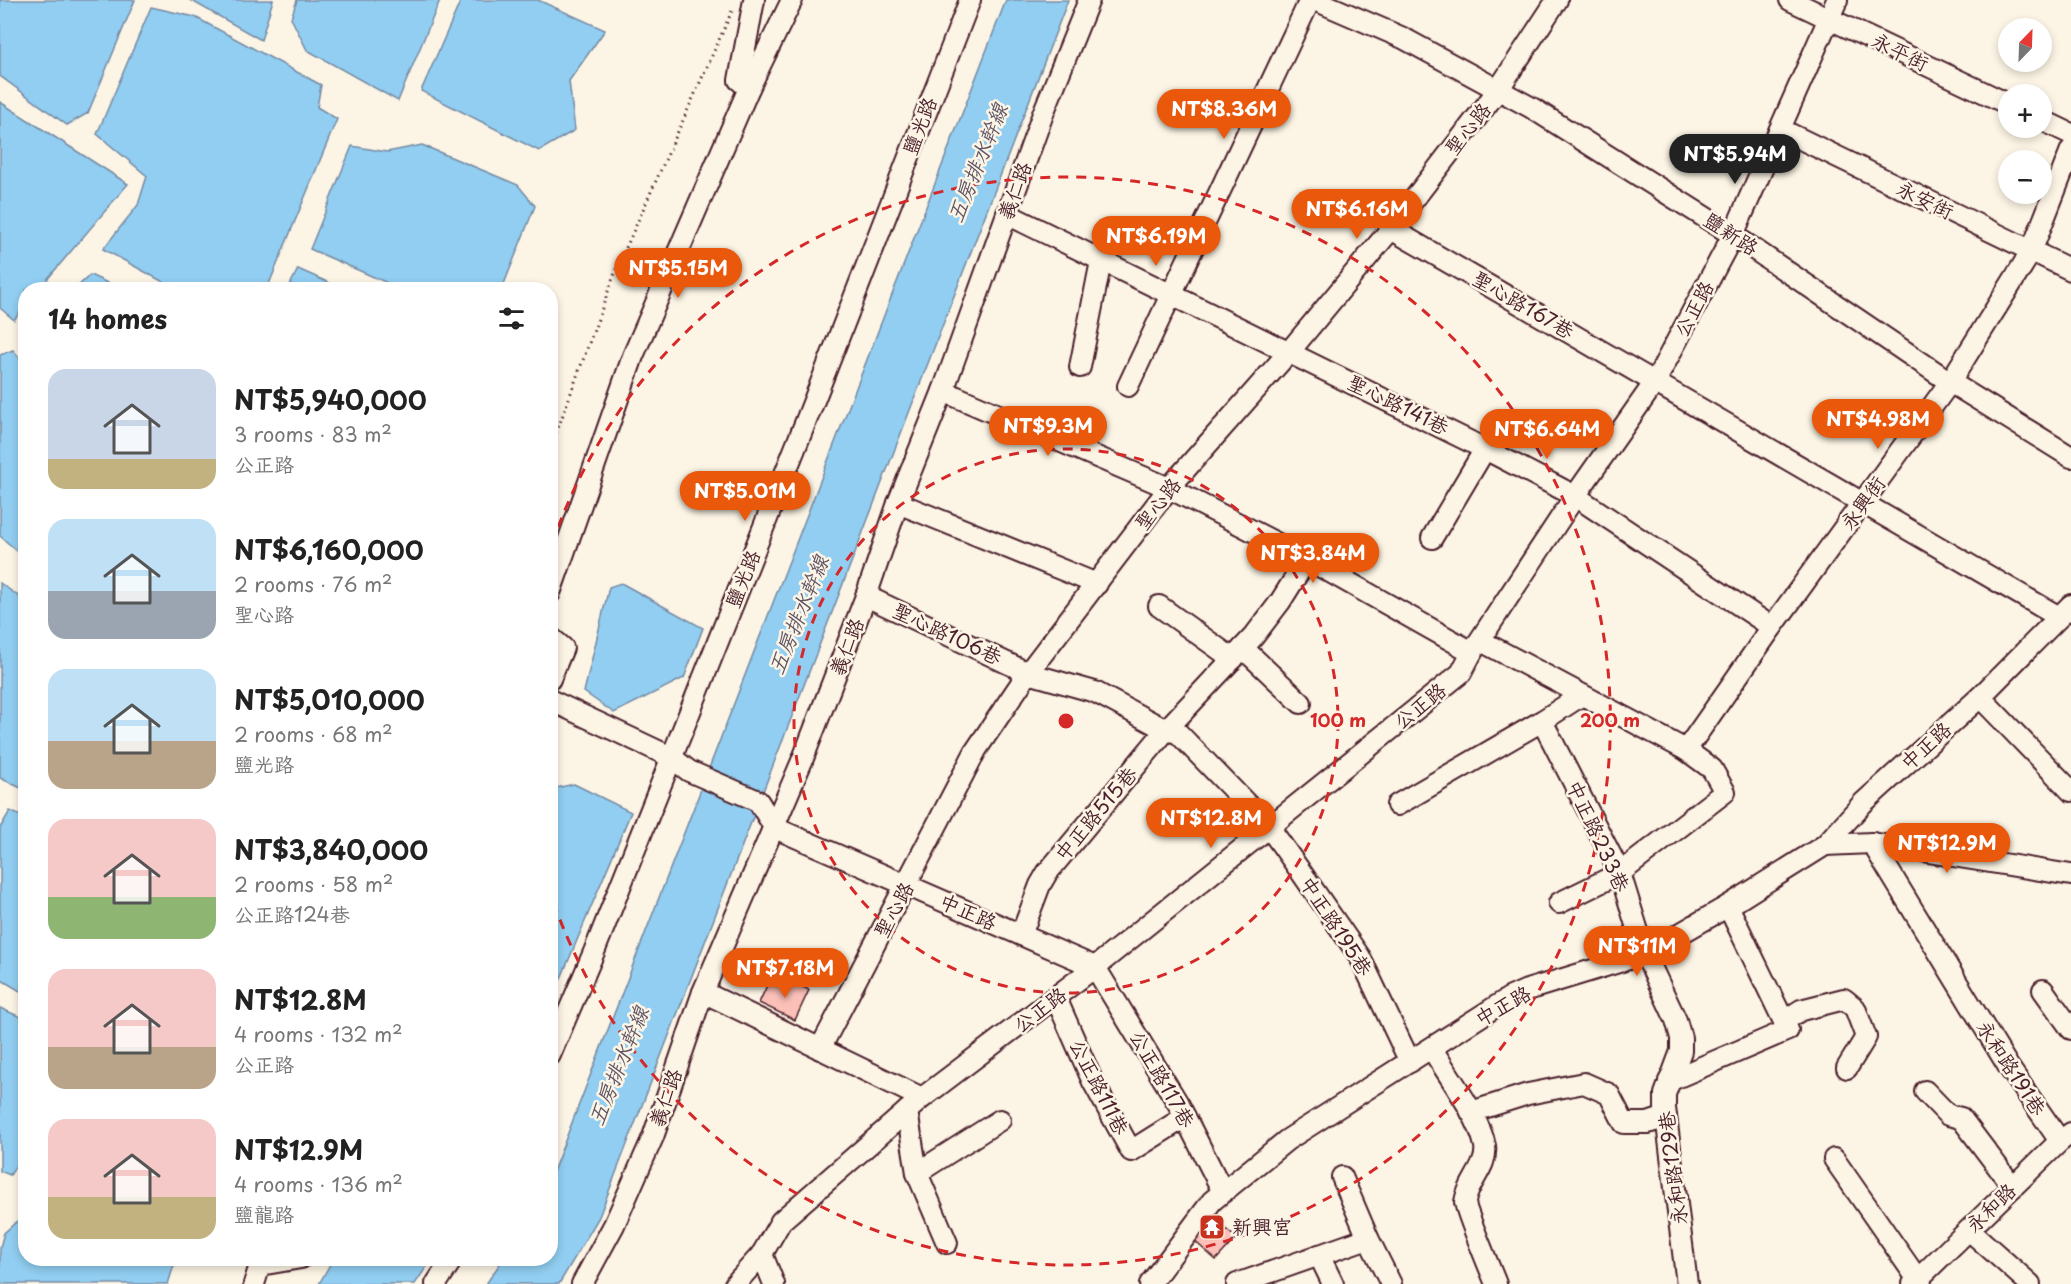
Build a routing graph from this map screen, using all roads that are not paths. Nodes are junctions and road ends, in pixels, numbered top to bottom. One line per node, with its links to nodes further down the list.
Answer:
1 (754, 0): 11 (street)
2 (792, 0): 11 (street)
3 (970, 0): 57 (street, 鹽光路)
4 (1089, 0): 18 (street, 義仁路)
5 (1310, 0): 24 (street)
6 (1315, 0): 12 (street, 鹽新路)
7 (1557, 0): 12 (street, 聖心路)
8 (1790, 0): 10 (street, 永平街)
9 (1837, 0): 10 (street, 公正路)
10 (1829, 18): 13 (street, 永平街); 15 (street, 公正路)
11 (749, 88): 39 (street)
12 (1498, 90): 19 (street, 聖心路); 20 (street, 鹽新路)
13 (1998, 99)
14 (2052, 125): 16 (street)
15 (1780, 129): 20 (street, 公正路); 21 (street, 永安街)
16 (2071, 134)
17 (2071, 150): 21 (street, 永興街)
18 (1007, 214): 22 (street, 聖心路141巷); 30 (street, 義仁路)
19 (1390, 229): 25 (street, 聖心路); 27 (street, 聖心路167巷)
20 (1733, 235): 27 (street, 公正路); 28 (street, 鹽新路)
21 (2031, 252): 23 (street, 永安街); 28 (street, 永興街)
22 (1101, 261): 24 (street, 聖心路141巷); 26 (street)
23 (2071, 270)
24 (1172, 296): 25 (street, 聖心路141巷); 29 (street)
25 (1289, 352): 31 (street, 聖心路141巷); 33 (street, 聖心路)
26 (1080, 367)
27 (1655, 382): 34 (street, 公正路); 36 (street, 聖心路167巷)
28 (1950, 382): 32 (street, 鹽新路); 36 (street, 永興街)
29 (1128, 386)
30 (943, 391): 33 (street); 35 (street, 義仁路)
31 (1485, 448): 34 (street, 聖心路141巷); 37 (street)
32 (2066, 448)
33 (1169, 488): 38 (street); 40 (street, 聖心路)
34 (1575, 496): 44 (street, 聖心路141巷); 46 (street, 公正路)
35 (898, 503): 40 (street); 41 (street, 義仁路)
36 (1862, 504): 43 (street, 聖心路167巷); 44 (street, 永興街)
37 (1432, 538)
38 (1307, 559): 46 (street); 47 (street, 中正路515巷)
39 (558, 570)
40 (1097, 584): 49 (street, 聖心路)
41 (866, 596): 49 (street, 聖心路106巷); 61 (street, 義仁路)
42 (1160, 606): 47 (street)
43 (2065, 611): 51 (street, 中正路)
44 (1772, 627): 56 (street, 永興街)
45 (558, 644): 48 (street)
46 (1476, 647): 50 (street); 60 (street, 公正路)
47 (1238, 654): 52 (street); 55 (street, 中正路515巷)
48 (558, 660)
49 (1028, 673): 55 (street, 聖心路106巷); 66 (street, 聖心路)
50 (1582, 695): 54 (street); 56 (street)
51 (1980, 697): 58 (street); 63 (street, 中正路)
52 (1301, 703)
53 (558, 704): 57 (street)
54 (1542, 721): 59 (street); 64 (street, 中正路233巷)
55 (1166, 730): 60 (street, 中正路195巷); 69 (street, 中正路515巷)
56 (1686, 750): 64 (street)
57 (671, 757): 61 (street); 77 (street, 鹽光路)
58 (2071, 791)
59 (1397, 805)
60 (1269, 827): 71 (street, 公正路); 80 (street, 中正路195巷)
61 (775, 828): 66 (street, 中正路); 73 (street, 義仁路)
62 (1872, 843): 63 (street); 65 (street); 90 (street, 永和路191巷)
63 (1825, 844): 68 (street, 中正路)
64 (1620, 873): 67 (street); 70 (street, 中正路233巷)
65 (2071, 875)
66 (907, 885): 69 (street, 中正路); 78 (street, 聖心路)
67 (1559, 903)
68 (1728, 906): 70 (street, 中正路); 75 (street)
69 (1021, 935): 71 (street, 中正路)
70 (1645, 954): 79 (street, 中正路); 82 (street, 永和路129巷)
71 (1095, 967): 74 (street, 公正路); 87 (street, 公正路117巷)
72 (2043, 990): 76 (street)
73 (703, 992): 78 (street); 104 (street, 義仁路)
74 (1056, 998): 84 (street, 公正路); 87 (street, 公正路111巷)
75 (1784, 1022): 81 (street); 82 (street)
76 (2071, 1029)
77 (558, 1036)
78 (820, 1049): 84 (street)
79 (1432, 1049): 80 (street, 中正路); 86 (street)
80 (1410, 1062): 95 (street, 中正路)
81 (1847, 1068)
82 (1669, 1081): 88 (street, 永和路129巷)
83 (1925, 1090): 94 (street)
84 (922, 1098): 85 (street, 公正路)
85 (907, 1111): 92 (street); 99 (street, 公正路)
86 (1471, 1113): 88 (street); 113 (street)
87 (1185, 1117): 95 (street, 公正路117巷)
88 (1666, 1117): 114 (street, 永和路129巷)
89 (1000, 1120): 92 (street)
90 (2065, 1137): 94 (street, 永和路)
91 (1834, 1159): 105 (street)
92 (917, 1173): 98 (street)
93 (1342, 1177): 97 (street)
94 (2013, 1187): 96 (street, 永和路)
95 (1223, 1192): 103 (street, 中正路)
96 (1969, 1230): 105 (street, 永和路); 115 (street)
97 (1368, 1238): 100 (street); 112 (street)
98 (947, 1243)
99 (762, 1254): 108 (street, 公正路); 109 (street)
100 (1319, 1255): 110 (street); 111 (street)
101 (261, 1266): 106 (street)
102 (448, 1266): 107 (street)
103 (1158, 1281)
104 (584, 1283)
105 (1917, 1283)
106 (254, 1284)
107 (436, 1284)
108 (735, 1284)
109 (774, 1284)
110 (1237, 1284)
111 (1333, 1284)
112 (1391, 1284)
113 (1496, 1284)
114 (1687, 1284)
115 (2030, 1284)

